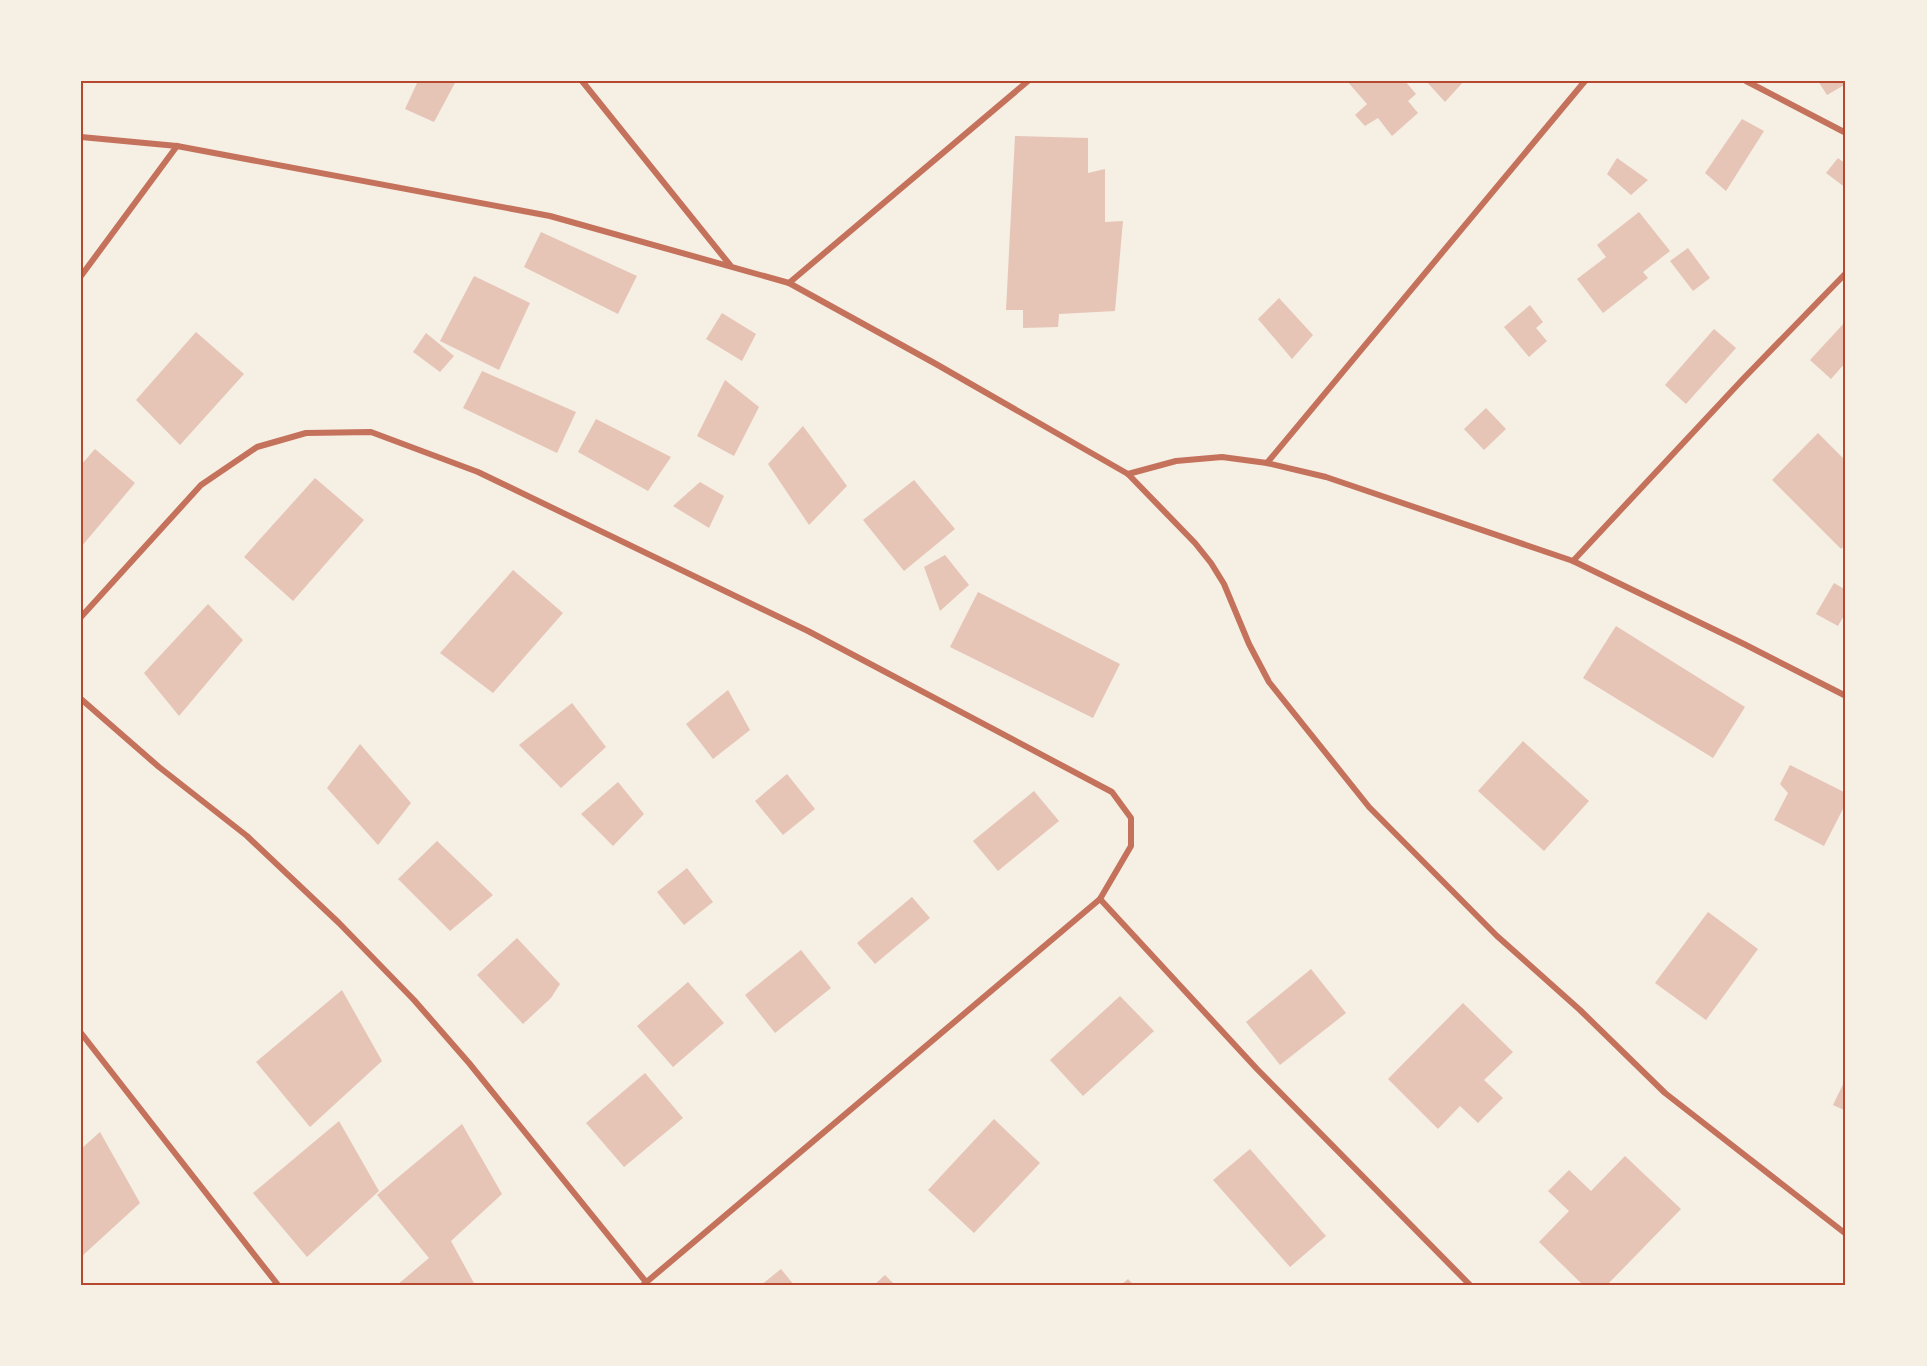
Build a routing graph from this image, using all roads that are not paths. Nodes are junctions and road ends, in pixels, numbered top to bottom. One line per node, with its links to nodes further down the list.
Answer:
1 (582, 81): 8 (street)
2 (1028, 81): 11 (street)
3 (1586, 81): 12 (street)
4 (1746, 81): 5 (street)
5 (1846, 133)
6 (81, 137): 7 (street)
7 (177, 146): 8 (street); 10 (street)
8 (731, 266): 11 (street)
9 (1846, 273): 14 (street)
10 (81, 276)
11 (789, 283): 13 (street)
12 (1267, 463): 13 (street); 14 (street)
13 (1128, 474): 20 (street)
14 (1573, 561): 16 (street)
15 (81, 617): 18 (street)
16 (1846, 696)
17 (81, 699): 21 (street)
18 (1100, 899): 21 (street); 23 (street)
19 (81, 1033): 22 (street)
20 (1846, 1234)
21 (644, 1284)
22 (278, 1285)
23 (1470, 1285)

